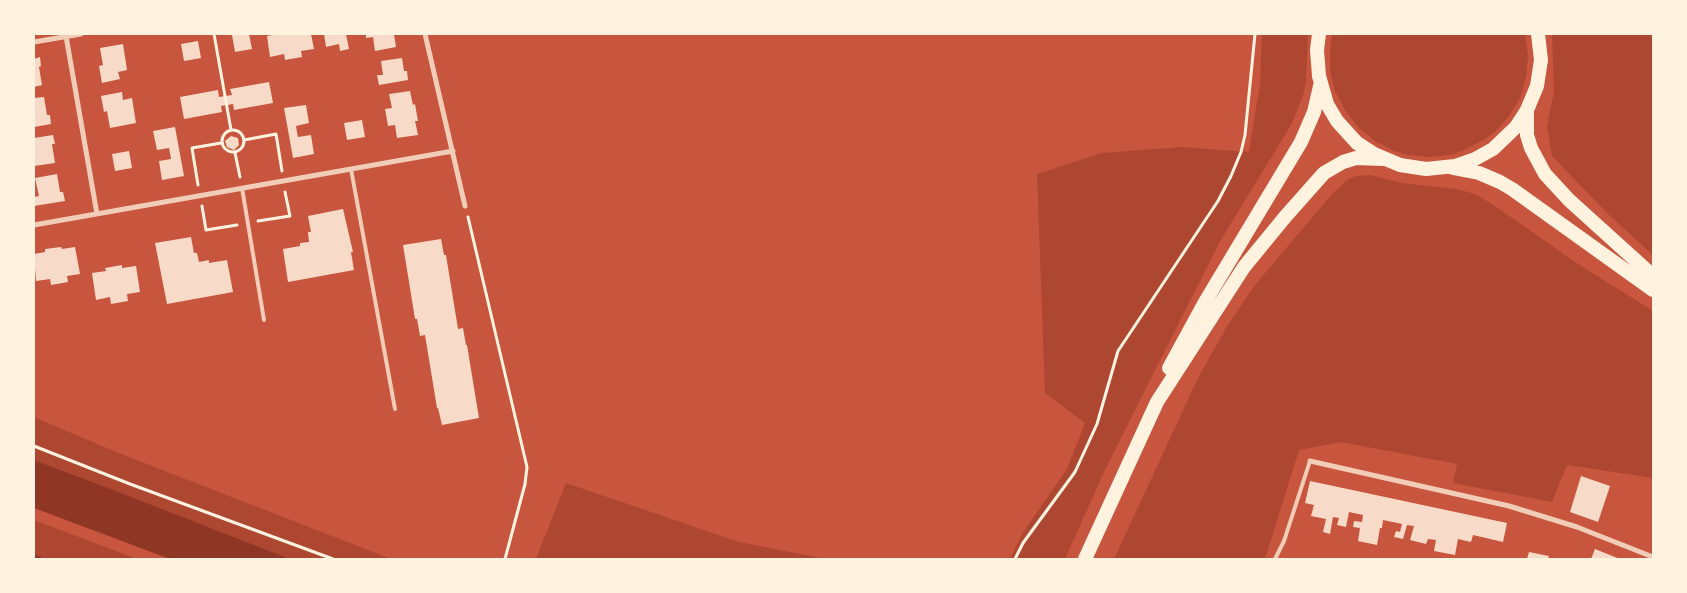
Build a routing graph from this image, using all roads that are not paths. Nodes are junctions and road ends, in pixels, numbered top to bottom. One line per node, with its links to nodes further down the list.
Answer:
1 (81, 34): 5 (street)
2 (425, 34): 9 (street)
3 (1319, 34): 7 (highway)
4 (1538, 34): 8 (highway)
5 (66, 36): 6 (street); 15 (street)
6 (34, 42)
7 (1320, 85): 10 (highway); 20 (highway)
8 (1528, 110): 11 (highway); 17 (highway)
9 (453, 151): 12 (street); 14 (street)
10 (1383, 159): 11 (highway); 20 (highway)
11 (1444, 168): 18 (highway)
12 (351, 169): 13 (street); 21 (lane)
13 (242, 188): 15 (street); 19 (lane)
14 (465, 206)
15 (96, 214): 16 (street)
16 (34, 225)
17 (1653, 276)
18 (1653, 290)
19 (264, 320)
20 (1157, 402): 24 (highway)
21 (395, 409)
22 (1310, 461): 23 (street); 25 (lane)
23 (1653, 557)
24 (1085, 559)
25 (1275, 559)

